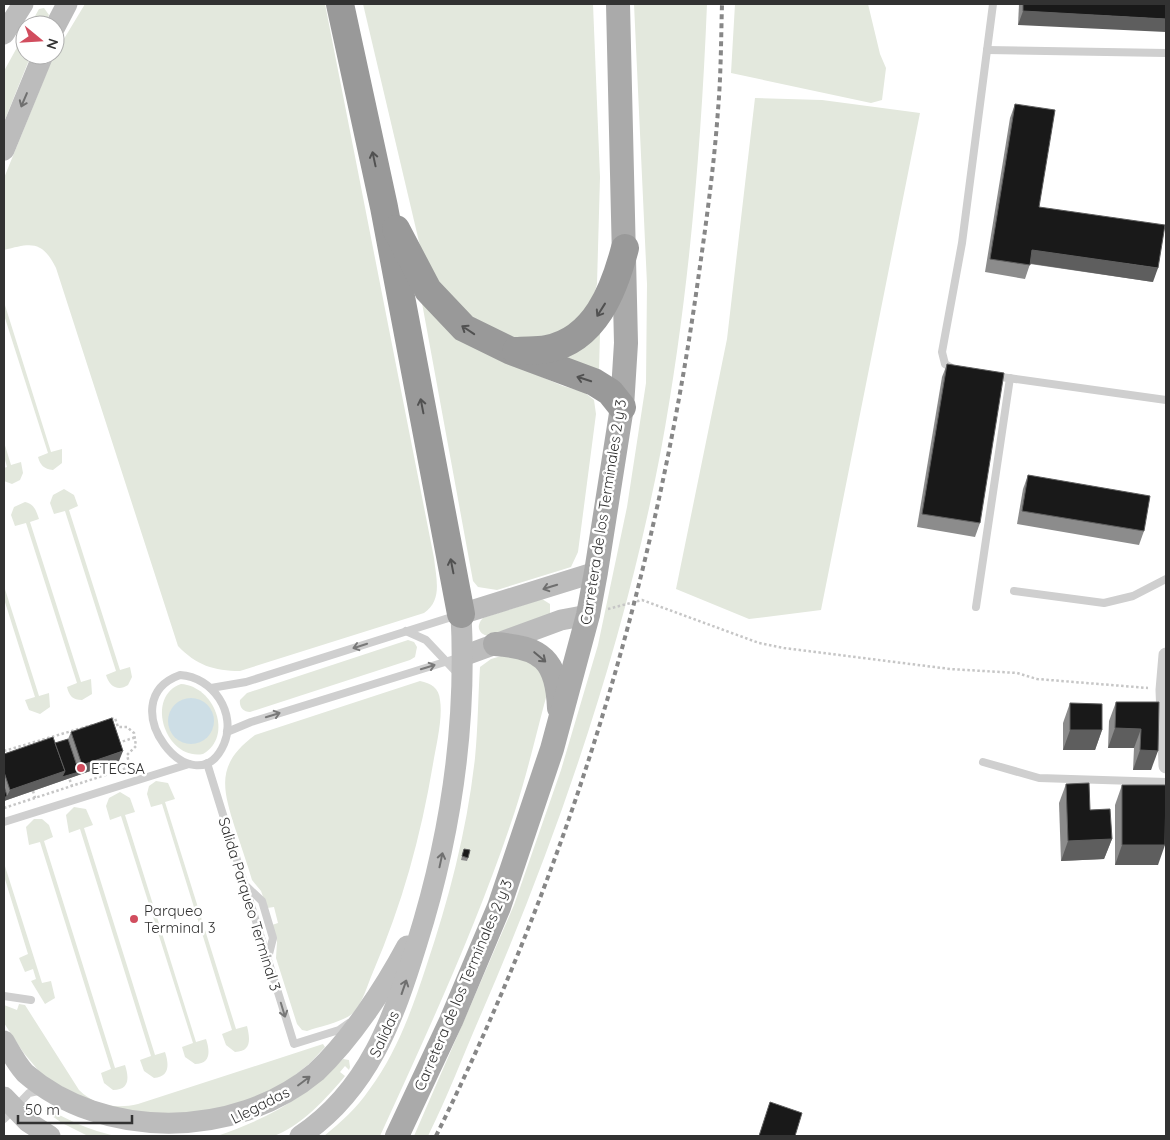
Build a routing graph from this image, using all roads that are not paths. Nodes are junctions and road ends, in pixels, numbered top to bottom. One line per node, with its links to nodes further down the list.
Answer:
1 (23, 4): 7 (main road)
2 (67, 4): 6 (main road)
3 (618, 4): 13 (main road, Carretera de los Terminales 2 y 3)
4 (993, 4): 8 (lane)
5 (341, 5): 12 (highway, one-way to 5)
6 (61, 15)
7 (4, 34)
8 (987, 50): 9 (lane); 15 (lane)
9 (1166, 53)
10 (39, 65): 11 (main road, one-way to 11)
11 (4, 150)
12 (384, 207): 14 (highway, one-way to 12); 24 (highway, one-way to 12)
13 (625, 248): 14 (highway, one-way to 14); 19 (main road, Carretera de los Terminales 2 y 3)
14 (511, 351): 19 (highway, one-way to 14)
15 (965, 371)
16 (983, 374): 17 (lane)
17 (1010, 378): 18 (lane); 23 (lane)
18 (1166, 400)
19 (622, 407): 20 (main road, Carretera de los Terminales 2 y 3)
20 (596, 572): 24 (main road, one-way to 24); 25 (main road, Carretera de los Terminales 2 y 3)
21 (1166, 579): 22 (lane)
22 (1014, 590)
23 (976, 606)
24 (461, 614): 26 (lane); 29 (main road)
25 (588, 615): 27 (main road); 31 (main road, Carretera de los Terminales 2 y 3)
26 (406, 631): 29 (lane); 30 (lane, one-way to 30)
27 (495, 644): 29 (main road); 31 (main road, one-way to 31)
28 (1166, 655): 36 (street)
29 (455, 659): 32 (lane, one-way to 29); 40 (main road, one-way to 29)
30 (211, 688): 32 (lane); 35 (lane)
31 (560, 720): 52 (main road, Carretera de los Terminales 2 y 3)
32 (227, 732): 34 (lane)
33 (983, 762): 37 (lane)
34 (207, 763): 35 (lane); 39 (lane, Salida Parqueo Terminal 3)
35 (189, 764): 38 (lane)
36 (1166, 766)
37 (1166, 782)
38 (4, 822)
39 (244, 884): 41 (lane, Salida Parqueo Terminal 3); 41 (lane)
40 (429, 907): 44 (main road, Llegadas); 51 (main road, Salidas, one-way to 40)
41 (268, 960): 44 (lane, Salida Parqueo Terminal 3, one-way to 44)
42 (4, 996): 43 (lane)
43 (31, 1000)
44 (365, 1012): 47 (main road, Llegadas, one-way to 44)
45 (4, 1041): 46 (main road, Llegadas)
46 (23, 1080): 47 (main road, Llegadas); 48 (lane)
47 (44, 1090): 48 (lane)
48 (12, 1098): 49 (lane); 50 (main road, bridge)
49 (4, 1119)
50 (50, 1136)
51 (300, 1136)
52 (397, 1136)

